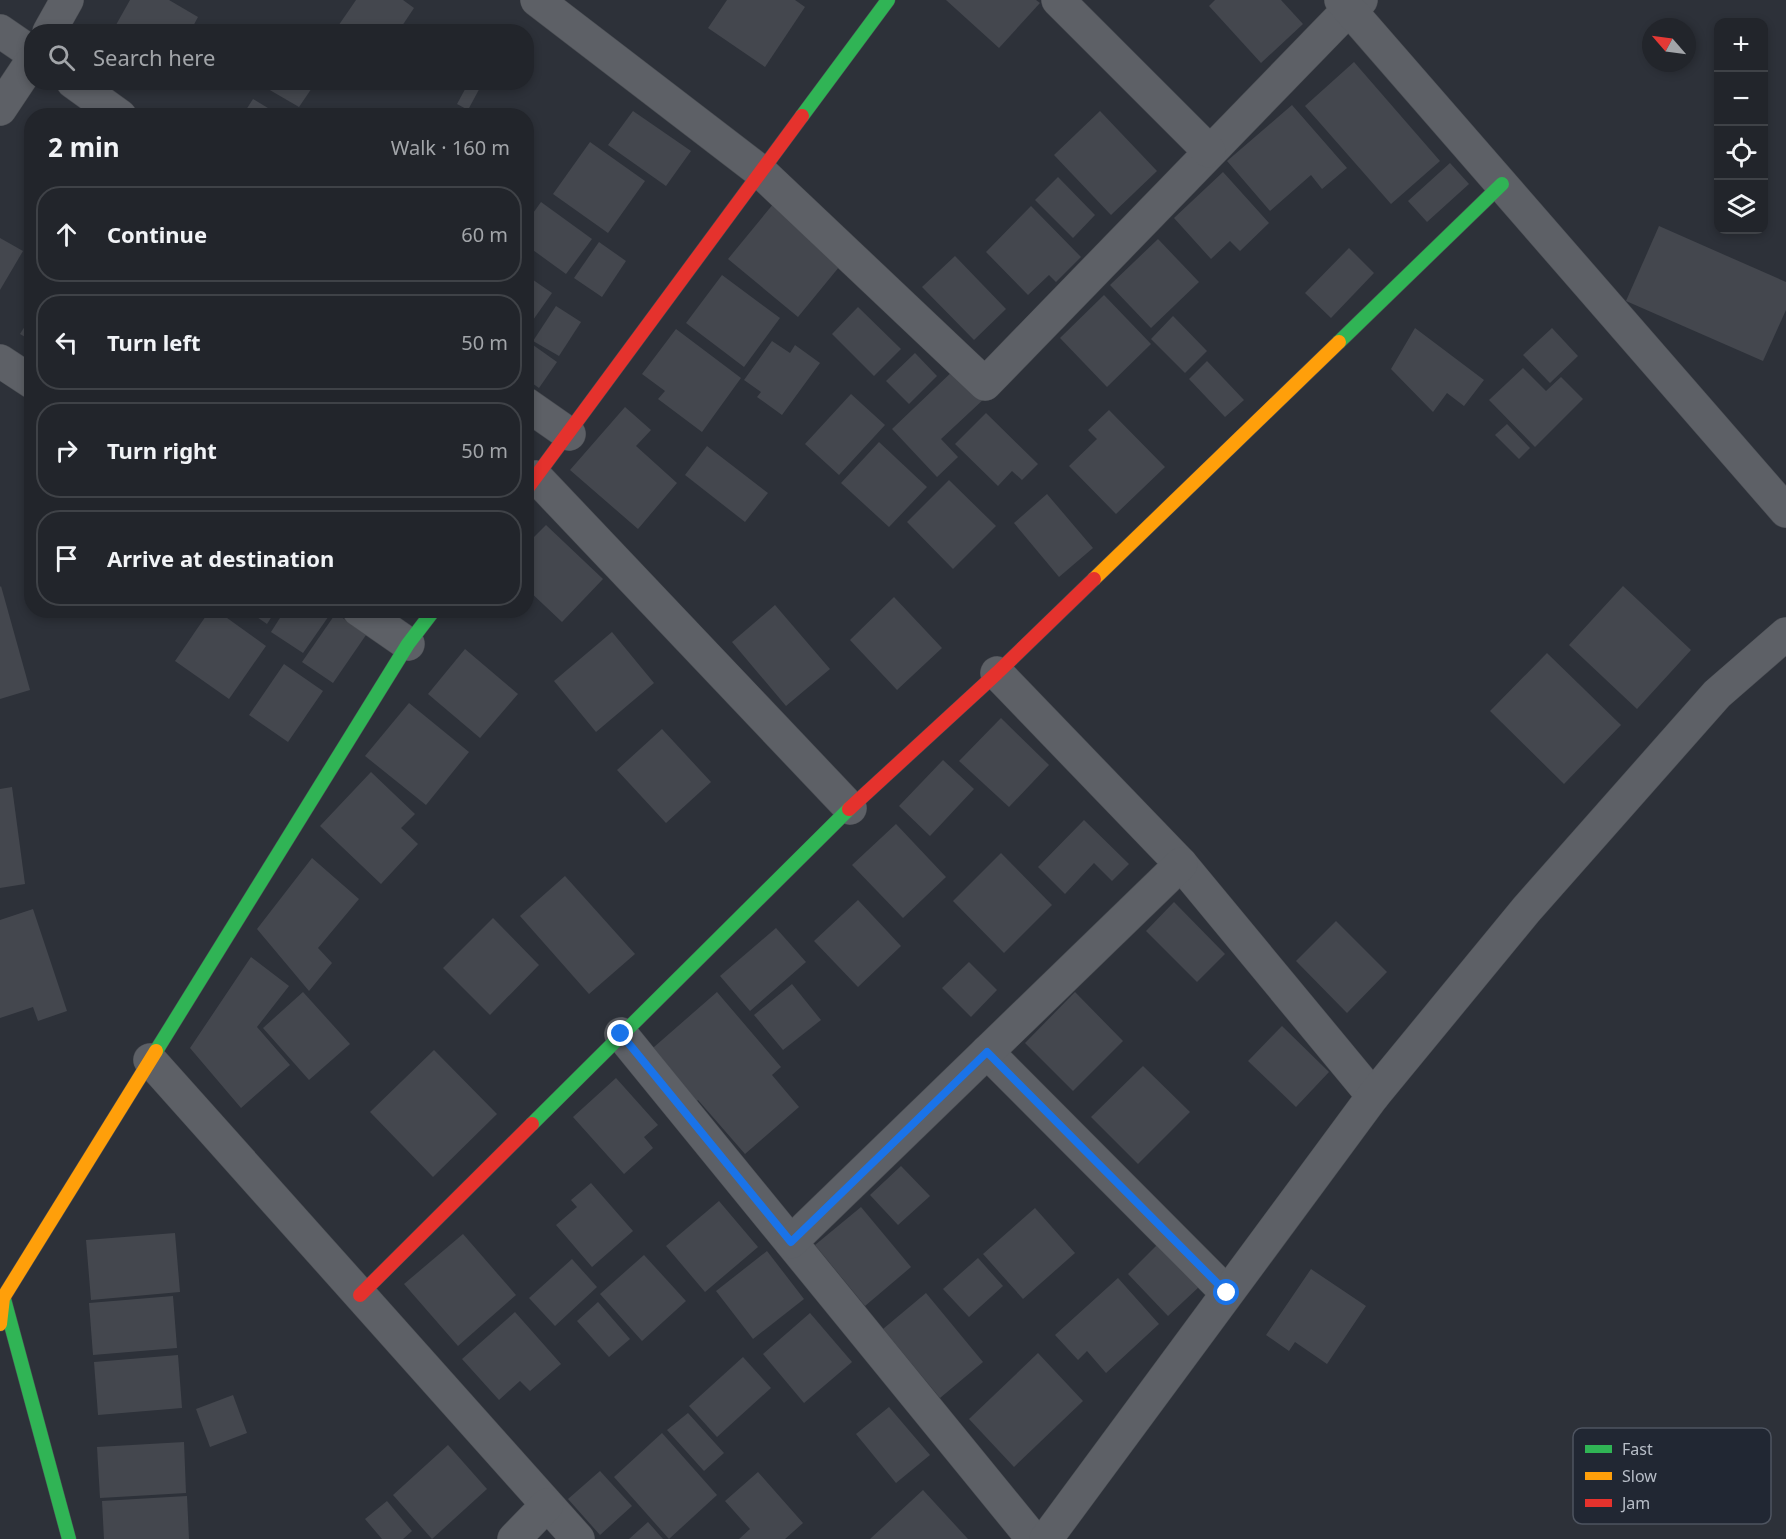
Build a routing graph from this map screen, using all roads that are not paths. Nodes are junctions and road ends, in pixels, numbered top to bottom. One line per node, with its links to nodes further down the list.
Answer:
1 (67, 0): 6 (street)
2 (537, 0): 14 (street)
3 (888, 0): 14 (street)
4 (1058, 0): 13 (street)
5 (1351, 3): 13 (street); 15 (street)
6 (53, 24)
7 (0, 30): 8 (street)
8 (24, 47)
9 (24, 73): 12 (street)
10 (85, 90): 11 (street)
11 (109, 108)
12 (0, 109)
13 (1209, 151): 14 (street)
14 (761, 172): 19 (street)
15 (1502, 184): 22 (street); 27 (street)
16 (0, 361): 17 (street)
17 (24, 377)
18 (534, 410): 19 (street)
19 (569, 434): 20 (street)
20 (534, 479)
21 (534, 486): 28 (street)
22 (1786, 511)
23 (371, 618): 26 (street)
24 (428, 618): 26 (street)
25 (1786, 634): 33 (street)
26 (408, 644): 32 (street)
27 (997, 673): 28 (street); 29 (street)
28 (850, 808): 30 (street)
29 (1181, 864): 31 (street); 33 (street)
30 (621, 1034): 34 (street); 36 (street)
31 (987, 1052): 34 (street); 35 (street)
32 (150, 1060): 36 (street); 37 (street)
33 (1373, 1096): 35 (street)
34 (791, 1242): 42 (street)
35 (1227, 1293): 43 (street)
36 (360, 1295): 38 (street)
37 (1, 1302): 39 (street)
38 (547, 1505): 40 (street); 41 (street)
39 (69, 1539)
40 (514, 1539)
41 (578, 1539)
42 (1033, 1539)
43 (1046, 1539)

